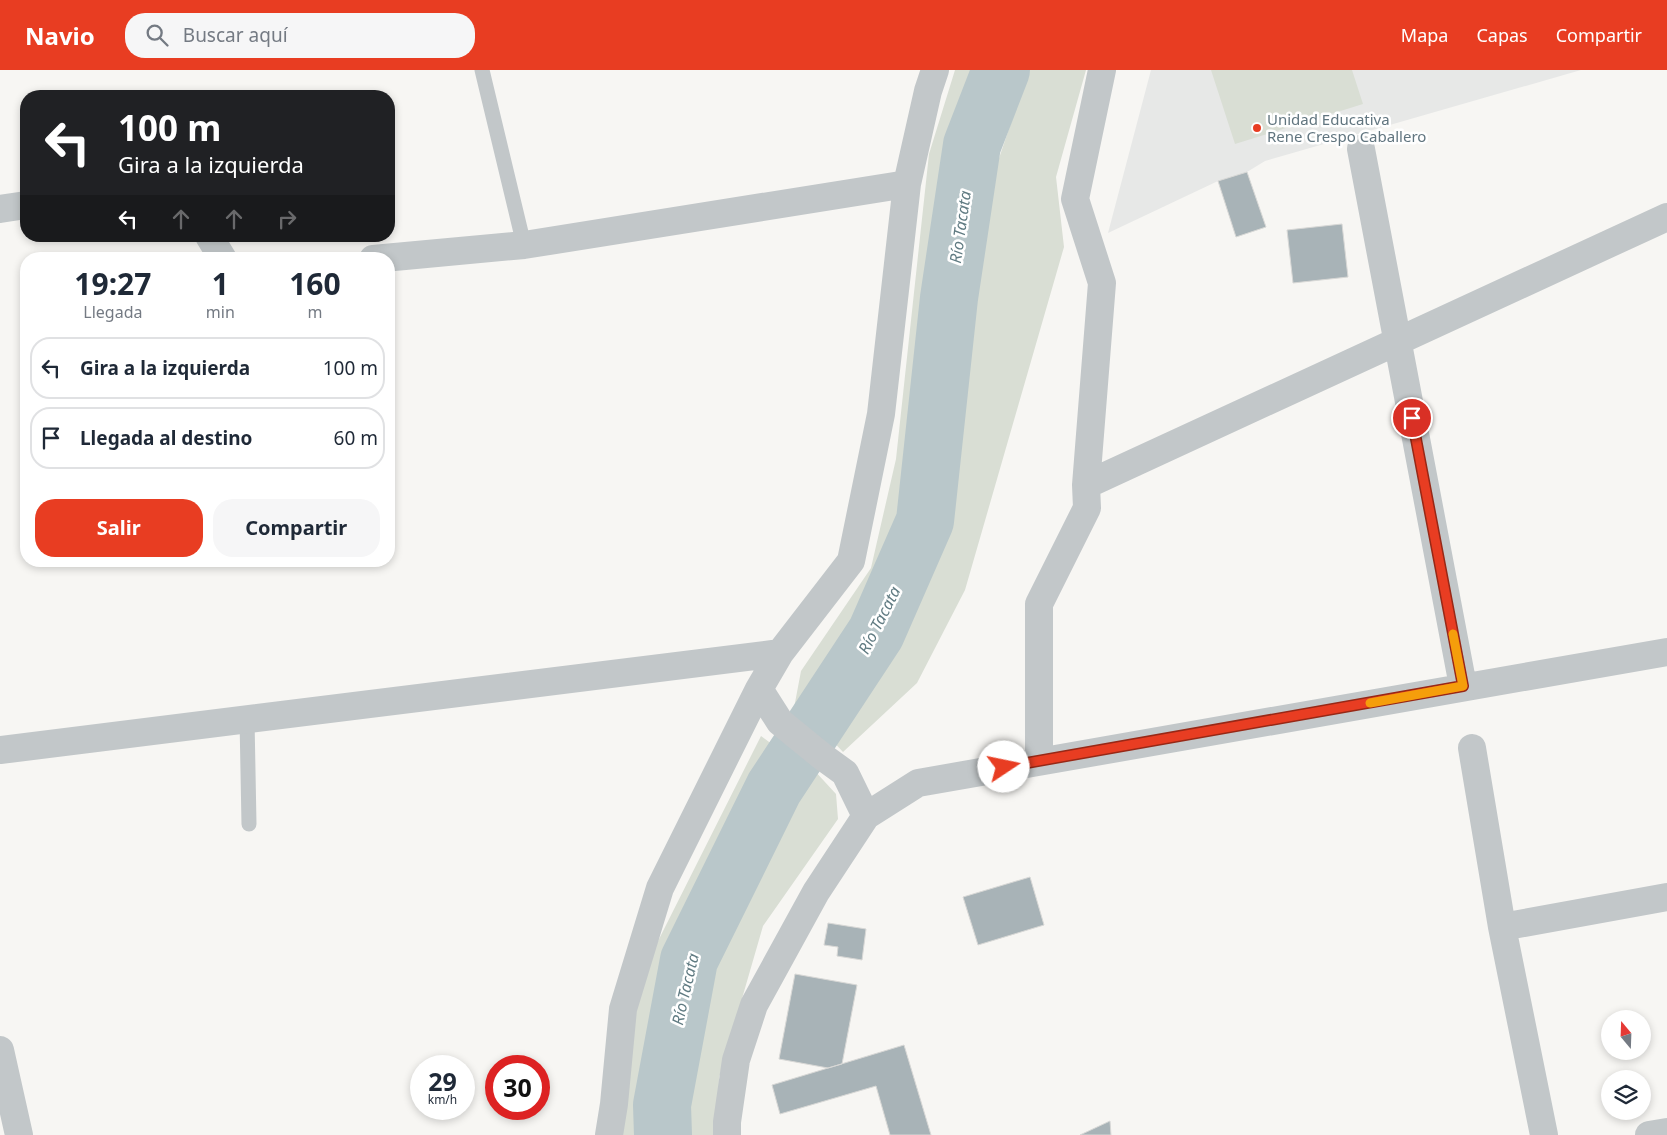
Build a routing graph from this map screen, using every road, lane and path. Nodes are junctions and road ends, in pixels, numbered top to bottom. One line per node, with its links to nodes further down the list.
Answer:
1 (482, 70): 9 (lane)
2 (935, 70): 5 (street)
3 (1102, 70): 12 (street)
4 (1361, 149): 11 (street)
5 (907, 184): 9 (street); 14 (street)
6 (20, 207): 7 (street)
7 (0, 209)
8 (1667, 217): 11 (street)
9 (524, 245): 10 (street)
10 (395, 257)
11 (1397, 341): 12 (street); 15 (street)
12 (1086, 485): 20 (street)
13 (1667, 652): 15 (street)
14 (780, 653): 16 (street); 17 (street)
15 (1463, 686): 20 (street)
16 (759, 689): 21 (street); 28 (street)
17 (247, 719): 19 (street); 22 (lane)
18 (1472, 748): 24 (street)
19 (0, 750)
20 (1039, 761): 21 (street)
21 (866, 816): 29 (street)
22 (249, 824)
23 (1667, 897): 24 (street)
24 (1502, 927): 30 (street)
25 (0, 1050): 27 (street)
26 (1667, 1132): 31 (street)
27 (20, 1135)
28 (609, 1135)
29 (727, 1135)
30 (1544, 1135)
31 (1649, 1135)

